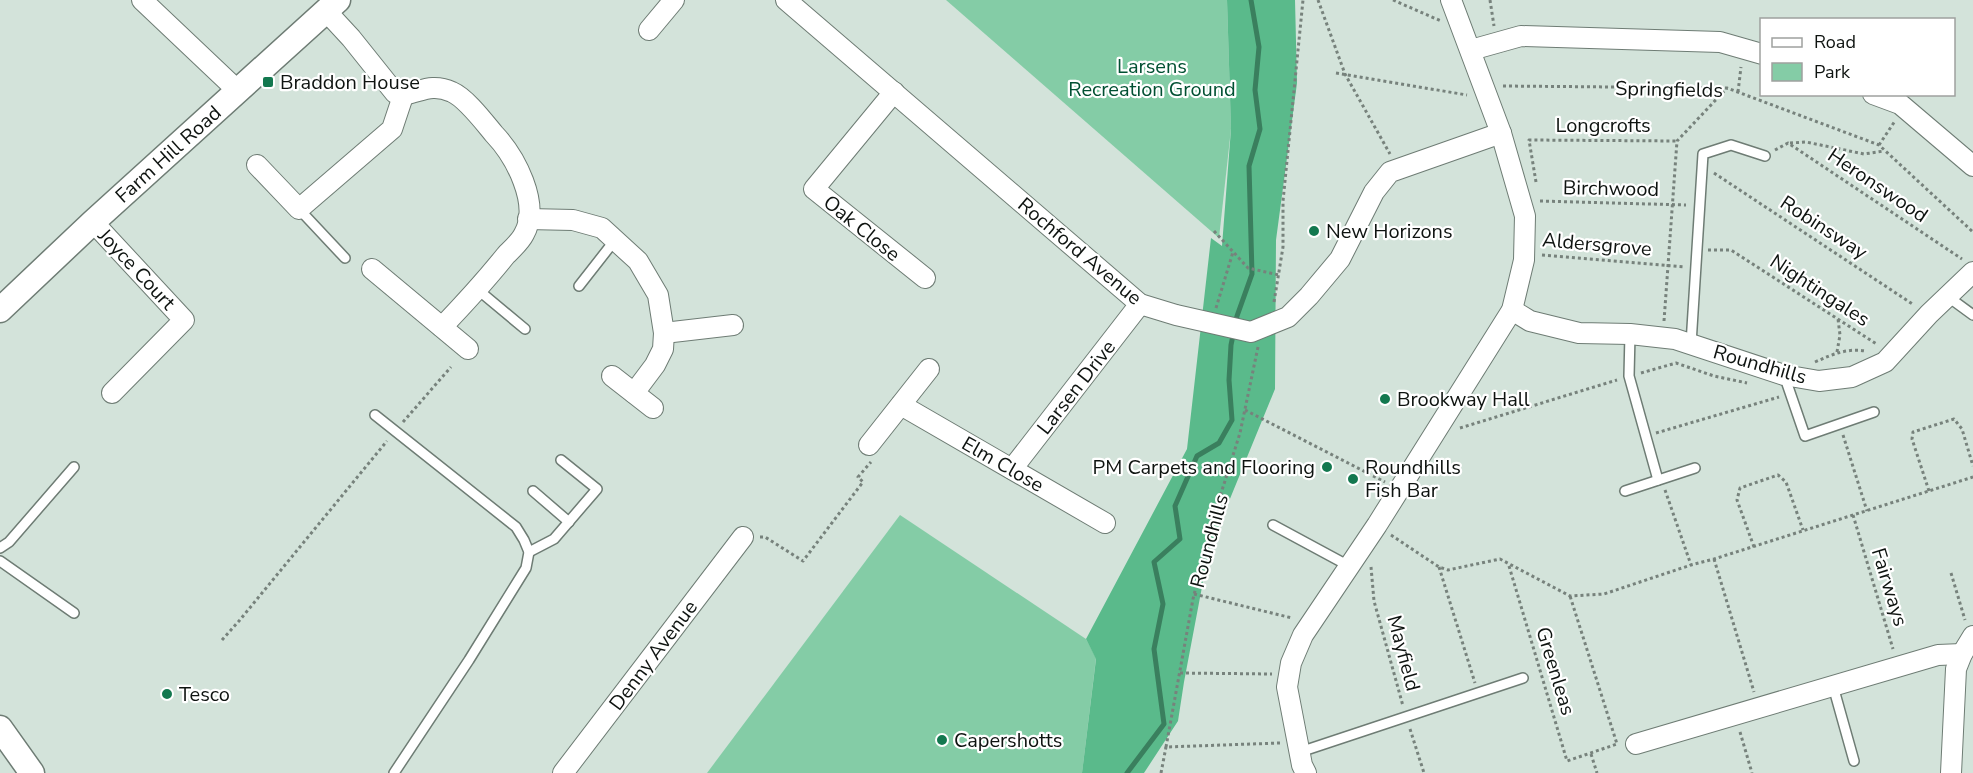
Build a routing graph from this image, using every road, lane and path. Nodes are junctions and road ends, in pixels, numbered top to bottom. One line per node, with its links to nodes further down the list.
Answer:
1 (142, 0): 19 (street)
2 (674, 0): 10 (street)
3 (786, 0): 20 (street, Rochford Avenue)
4 (1303, 0): 56 (path, Roundhills)
5 (1317, 0): 17 (path)
6 (1393, 0): 11 (path)
7 (1451, 0): 11 (street)
8 (1490, 0): 12 (path)
9 (332, 6): 19 (street, Farm Hill Road); 23 (street)
10 (649, 30)
11 (1464, 31): 13 (street)
12 (1497, 43): 13 (street); 14 (street)
13 (1471, 50): 21 (street)
14 (1760, 54)
15 (1741, 69): 22 (path)
16 (1335, 73): 17 (path)
17 (1344, 74): 21 (path); 36 (path)
18 (1727, 88): 21 (path, Springfields); 22 (path, Springfields); 28 (path)
19 (237, 90): 42 (street, Farm Hill Road)
20 (894, 92): 57 (street, Oak Close); 61 (street, Rochford Avenue)
21 (1487, 92): 26 (street)
22 (1738, 92): 30 (path, Springfields)
23 (404, 96): 40 (street); 41 (street)
24 (1878, 96): 35 (street)
25 (1894, 123): 30 (path)
26 (1501, 133): 36 (street); 37 (street)
27 (1529, 140): 28 (path, Longcrofts)
28 (1677, 141): 38 (path)
29 (1788, 143): 31 (path); 32 (path); 53 (path, Heronswood)
30 (1879, 145): 31 (path, Springfields)
31 (1884, 151): 44 (path, Springfields)
32 (1765, 156): 34 (lane)
33 (256, 165): 40 (street)
34 (1702, 165): 39 (lane); 64 (path, Robinsway)
35 (1973, 166)
36 (1398, 169): 70 (street)
37 (1520, 200): 38 (path, Birchwood); 50 (street)
38 (1672, 204): 39 (path, Birchwood); 52 (path)
39 (1701, 205): 47 (lane)
40 (299, 209): 51 (lane)
41 (528, 219): 45 (street); 59 (street)
42 (93, 222): 62 (street, Farm Hill Road); 83 (street, Joyce Court)
43 (1214, 231): 49 (path)
44 (1973, 232)
45 (615, 240): 58 (lane); 72 (street)
46 (1734, 244): 48 (path)
47 (1698, 250): 48 (path); 75 (lane)
48 (1731, 250): 66 (path, Nightingales)
49 (1233, 252): 56 (path); 67 (path)
50 (1524, 254): 52 (path, Aldersgrove); 63 (street)
51 (345, 258)
52 (1667, 265): 54 (path, Aldersgrove); 74 (path)
53 (1968, 266): 60 (street, Roundhills)
54 (1683, 267)
55 (372, 269): 69 (street)
56 (1279, 275): 70 (path, Roundhills)
57 (925, 278)
58 (579, 286)
59 (477, 289): 69 (street); 71 (lane)
60 (1947, 296): 64 (street, Roundhills); 65 (lane)
61 (1140, 304): 67 (street, Rochford Avenue); 98 (street, Larsen Drive)
62 (0, 310)
63 (1512, 310): 73 (street, Roundhills); 101 (street)
64 (1929, 314): 78 (street, Roundhills)
65 (1973, 315)
66 (1838, 319): 77 (path); 78 (path, Nightingales)
67 (1214, 323): 70 (street, Rochford Avenue)
68 (733, 325): 72 (street)
69 (442, 327): 76 (street)
70 (1261, 328): 87 (path, Roundhills)
71 (525, 329)
72 (664, 333): 84 (street)
73 (1630, 334): 74 (street, Roundhills); 92 (lane)
74 (1663, 337): 75 (street, Roundhills)
75 (1690, 345): 82 (street, Roundhills)
76 (468, 349)
77 (1837, 352): 78 (path); 82 (path)
78 (1892, 354): 82 (street, Roundhills)
79 (451, 367): 91 (path)
80 (929, 369): 85 (street)
81 (612, 376): 84 (street)
82 (1791, 382): 90 (lane); 92 (path)
83 (112, 393)
84 (634, 393): 86 (street)
85 (901, 405): 93 (street); 98 (street, Elm Close)
86 (653, 408)
87 (1245, 410): 101 (path); 123 (path, Roundhills)
88 (1874, 412): 90 (lane)
89 (375, 416): 91 (lane)
90 (1839, 424): 105 (path)
91 (395, 431): 115 (lane); 127 (path)
92 (1646, 436): 100 (lane)
93 (869, 445): 112 (path)
94 (561, 460): 107 (lane)
95 (1973, 466): 103 (path)
96 (74, 467): 114 (lane)
97 (1695, 468): 100 (lane)
98 (1012, 469): 108 (street, Elm Close)
99 (1973, 477): 103 (path)
100 (1660, 480): 102 (lane); 119 (path)
101 (1400, 489): 111 (street)
102 (1625, 491)
103 (1929, 491): 105 (path)
104 (533, 492): 107 (lane)
105 (1868, 511): 106 (path)
106 (1853, 515): 110 (path); 129 (path, Fairways)
107 (569, 522): 115 (lane)
108 (1105, 523)
109 (1273, 525): 120 (lane)
110 (1803, 531): 113 (path); 113 (path)
111 (1373, 532): 120 (street); 121 (path); 137 (path, Mayfield)
112 (743, 537): 146 (street, Denny Avenue)
113 (1754, 547): 116 (path)
114 (0, 548)
115 (529, 552): 145 (lane)
116 (1714, 559): 119 (path); 135 (path)
117 (0, 561): 125 (lane)
118 (1509, 565): 121 (path); 124 (path); 141 (path, Greenleas)
119 (1691, 565): 124 (path)
120 (1349, 566): 126 (street)
121 (1439, 567): 134 (path)
122 (1951, 573): 128 (path)
123 (1194, 594): 126 (path); 130 (path, Roundhills)
124 (1573, 595): 141 (path, Greenleas)
125 (74, 613)
126 (1311, 623): 131 (street)
127 (222, 640)
128 (1969, 643): 129 (street); 151 (street)
129 (1898, 667): 133 (street)
130 (1179, 673): 131 (path); 140 (path, Roundhills)
131 (1289, 674): 142 (street)
132 (1523, 678): 134 (lane)
133 (1833, 686): 135 (street); 143 (lane)
134 (1478, 693): 137 (lane)
135 (1759, 708): 136 (street)
136 (1736, 715): 139 (street); 150 (path)
137 (1406, 717): 142 (lane); 148 (path, Mayfield)
138 (0, 728): 144 (street)
139 (1636, 744)
140 (1166, 747): 142 (path); 147 (path, Roundhills)
141 (1591, 754): 149 (path)
142 (1298, 761)
143 (1854, 761)
144 (32, 773)
145 (394, 773)
146 (564, 773)
147 (1161, 773)
148 (1424, 773)
149 (1597, 773)
150 (1752, 773)
151 (1951, 773)

